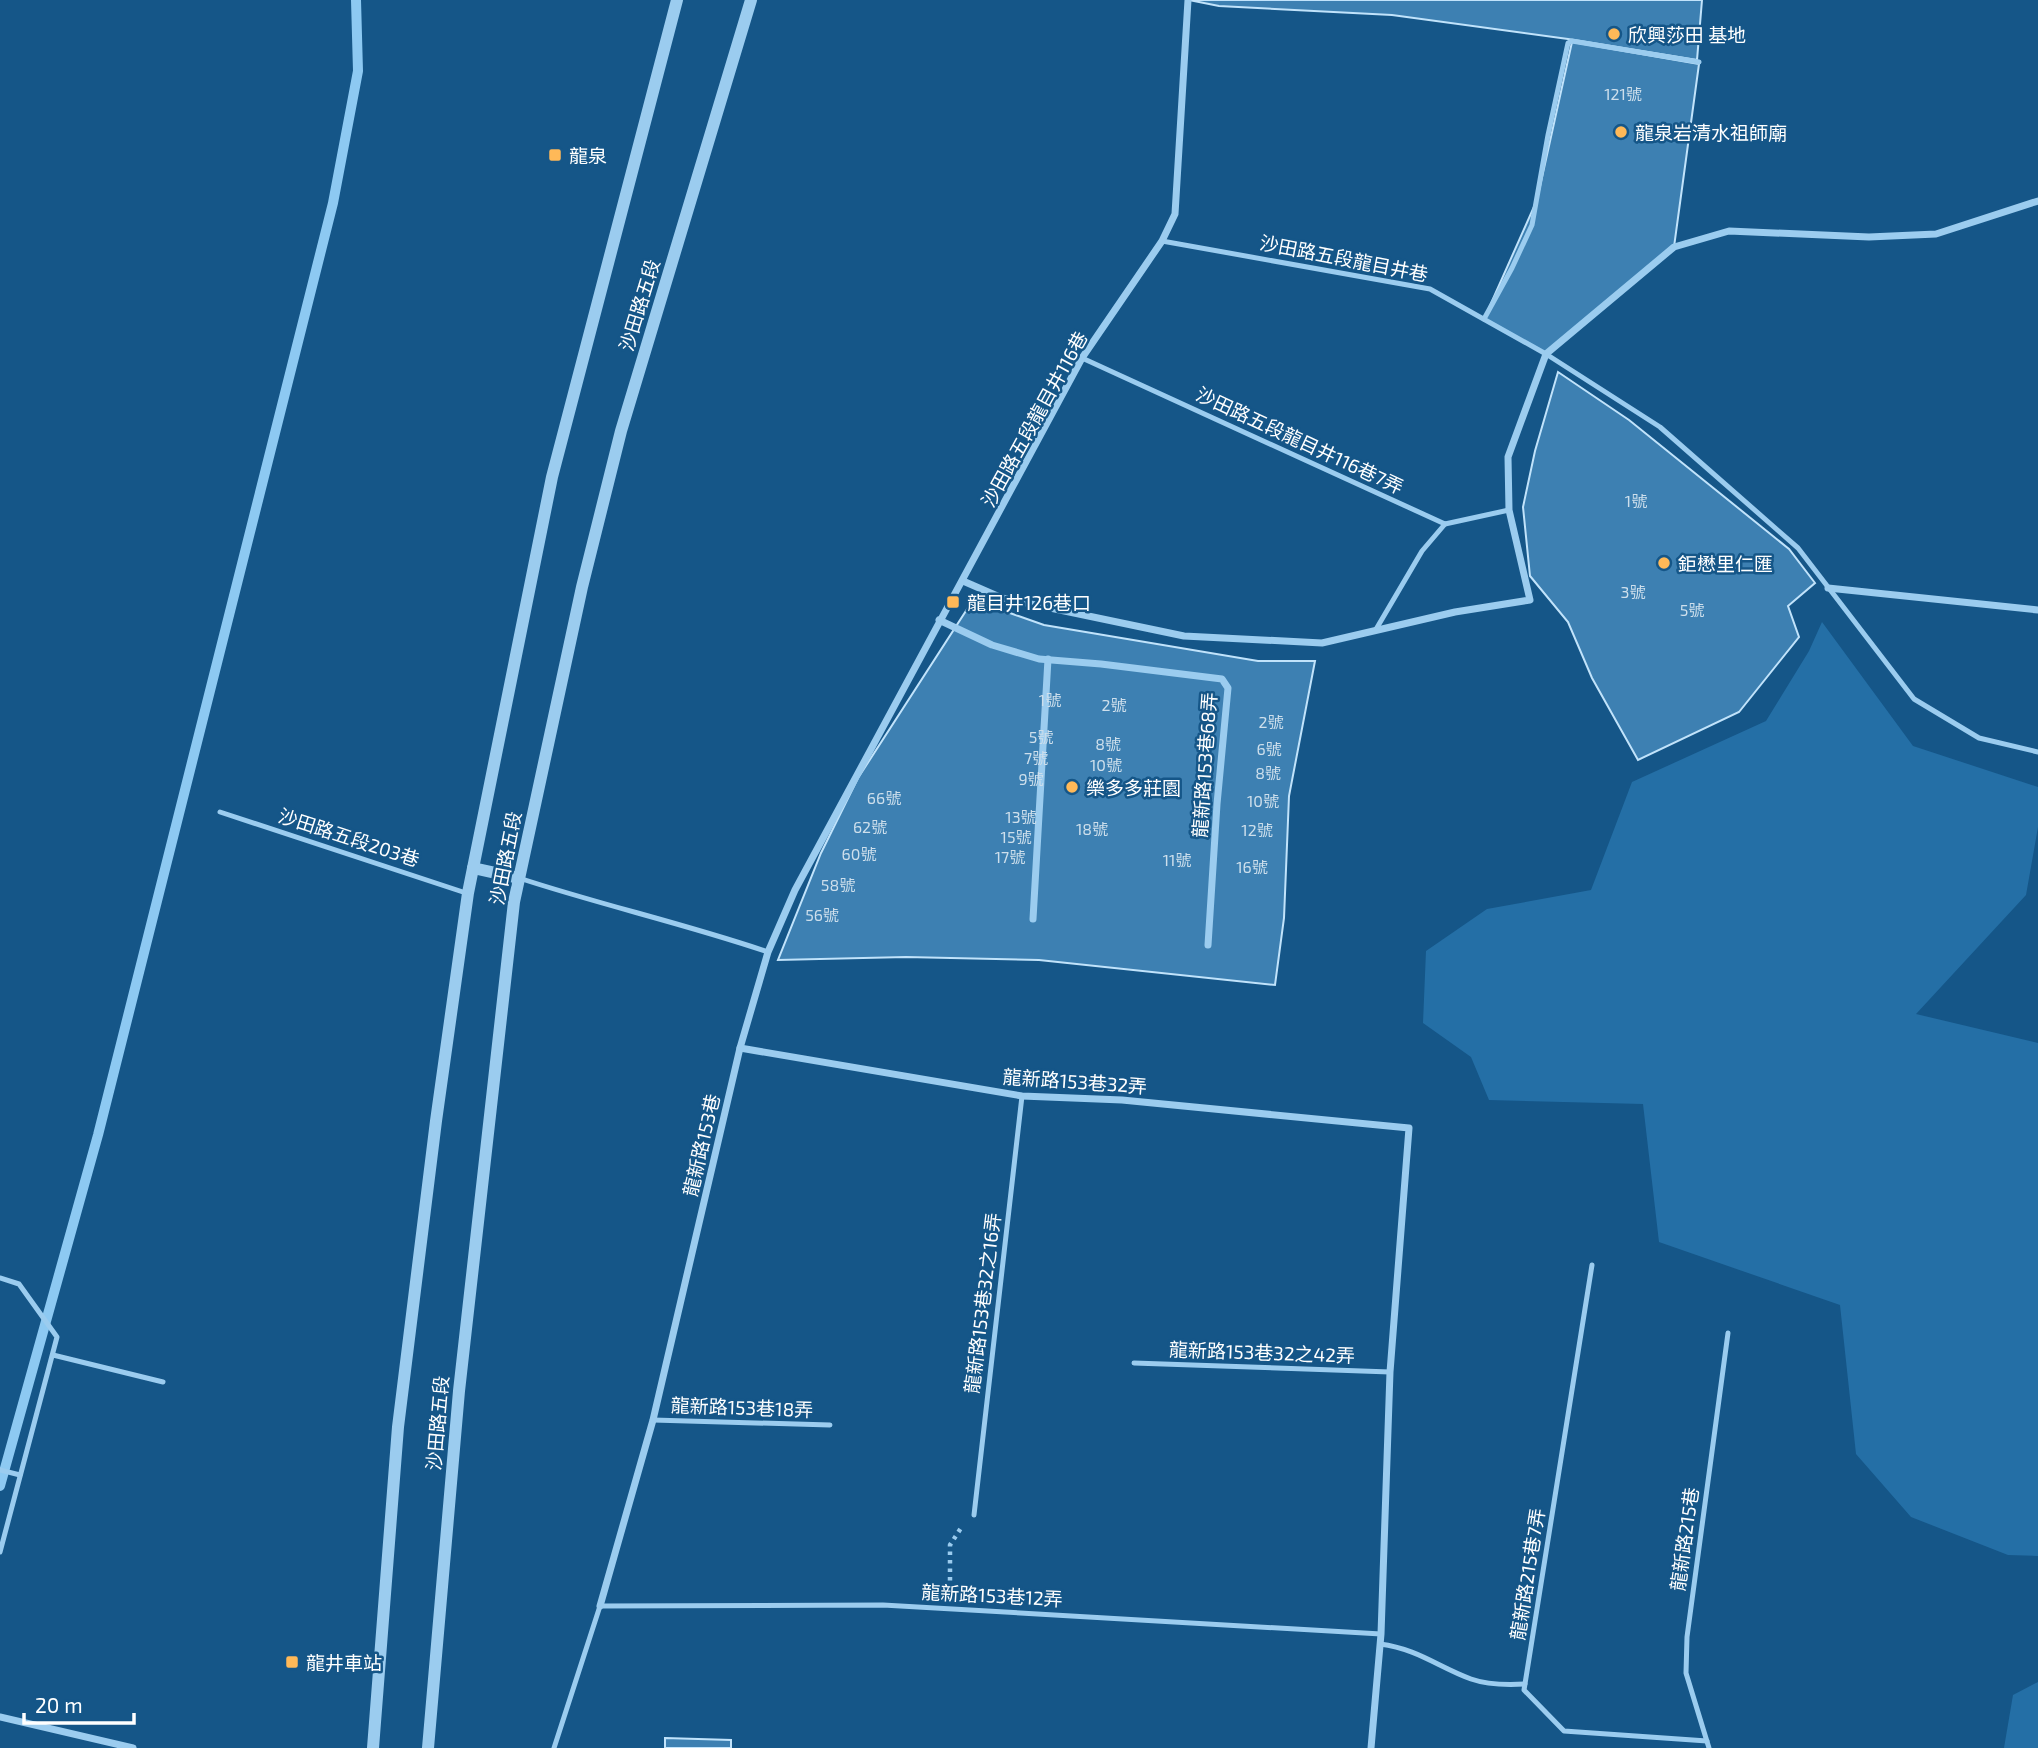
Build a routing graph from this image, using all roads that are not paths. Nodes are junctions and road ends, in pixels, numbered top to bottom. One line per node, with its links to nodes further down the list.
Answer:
1 (677, 0): 20 (street, 沙田路五段)
2 (751, 0): 21 (street, 沙田路五段)
3 (1188, 0): 6 (street)
4 (1699, 62): 7 (lane)
5 (2038, 201): 8 (street)
6 (1162, 241): 7 (lane, 沙田路五段龍目井巷); 9 (street, 沙田路五段龍目井116巷)
7 (1484, 319): 8 (lane, 沙田路五段龍目井巷)
8 (1546, 354): 10 (street); 13 (lane, 沙田路五段龍目井巷)
9 (1082, 358): 11 (lane, 沙田路五段龍目井116巷7弄); 12 (street, 沙田路五段龍目井116巷)
10 (1509, 510): 11 (lane); 16 (street)
11 (1445, 524): 16 (lane)
12 (963, 582): 15 (street, 龍新路153巷); 16 (street)
13 (1828, 587): 14 (street); 18 (lane, 沙田路五段龍目井巷)
14 (2038, 610)
15 (939, 620): 17 (street, 龍新路153巷68弄); 25 (street, 龍新路153巷)
16 (1375, 631)
17 (1048, 659): 23 (street); 24 (street, 龍新路153巷68弄)
18 (2038, 752)
19 (220, 812): 22 (lane, 沙田路五段203巷)
20 (473, 868): 21 (street); 22 (street, 沙田路五段)
21 (519, 878): 25 (lane); 49 (street, 沙田路五段)
22 (468, 893): 48 (street, 沙田路五段)
23 (1033, 919)
24 (1208, 945)
25 (768, 952): 26 (street, 龍新路153巷)
26 (740, 1048): 27 (street, 龍新路153巷32弄); 35 (street, 龍新路153巷)
27 (1022, 1096): 33 (street, 龍新路153巷32弄); 39 (lane, 龍新路153巷32之16弄)
28 (1592, 1265): 44 (lane, 龍新路215巷7弄)
29 (0, 1279): 31 (lane)
30 (1728, 1333): 46 (lane, 龍新路215巷)
31 (53, 1355): 34 (lane); 38 (lane)
32 (1134, 1363): 33 (lane, 龍新路153巷32之42弄)
33 (1390, 1372): 42 (street)
34 (163, 1381)
35 (653, 1420): 36 (lane, 龍新路153巷18弄); 41 (street, 龍新路153巷)
36 (830, 1425)
37 (0, 1470): 38 (lane)
38 (19, 1475): 40 (lane)
39 (974, 1515)
40 (0, 1552)
41 (600, 1606): 42 (lane, 龍新路153巷12弄); 50 (lane, 龍新路153巷)
42 (1381, 1634): 43 (street)
43 (1380, 1644): 44 (lane); 51 (street)
44 (1525, 1684): 46 (lane)
45 (0, 1717): 47 (street)
46 (1708, 1745)
47 (133, 1748)
48 (373, 1748)
49 (428, 1748)
50 (554, 1748)
51 (1371, 1748)

